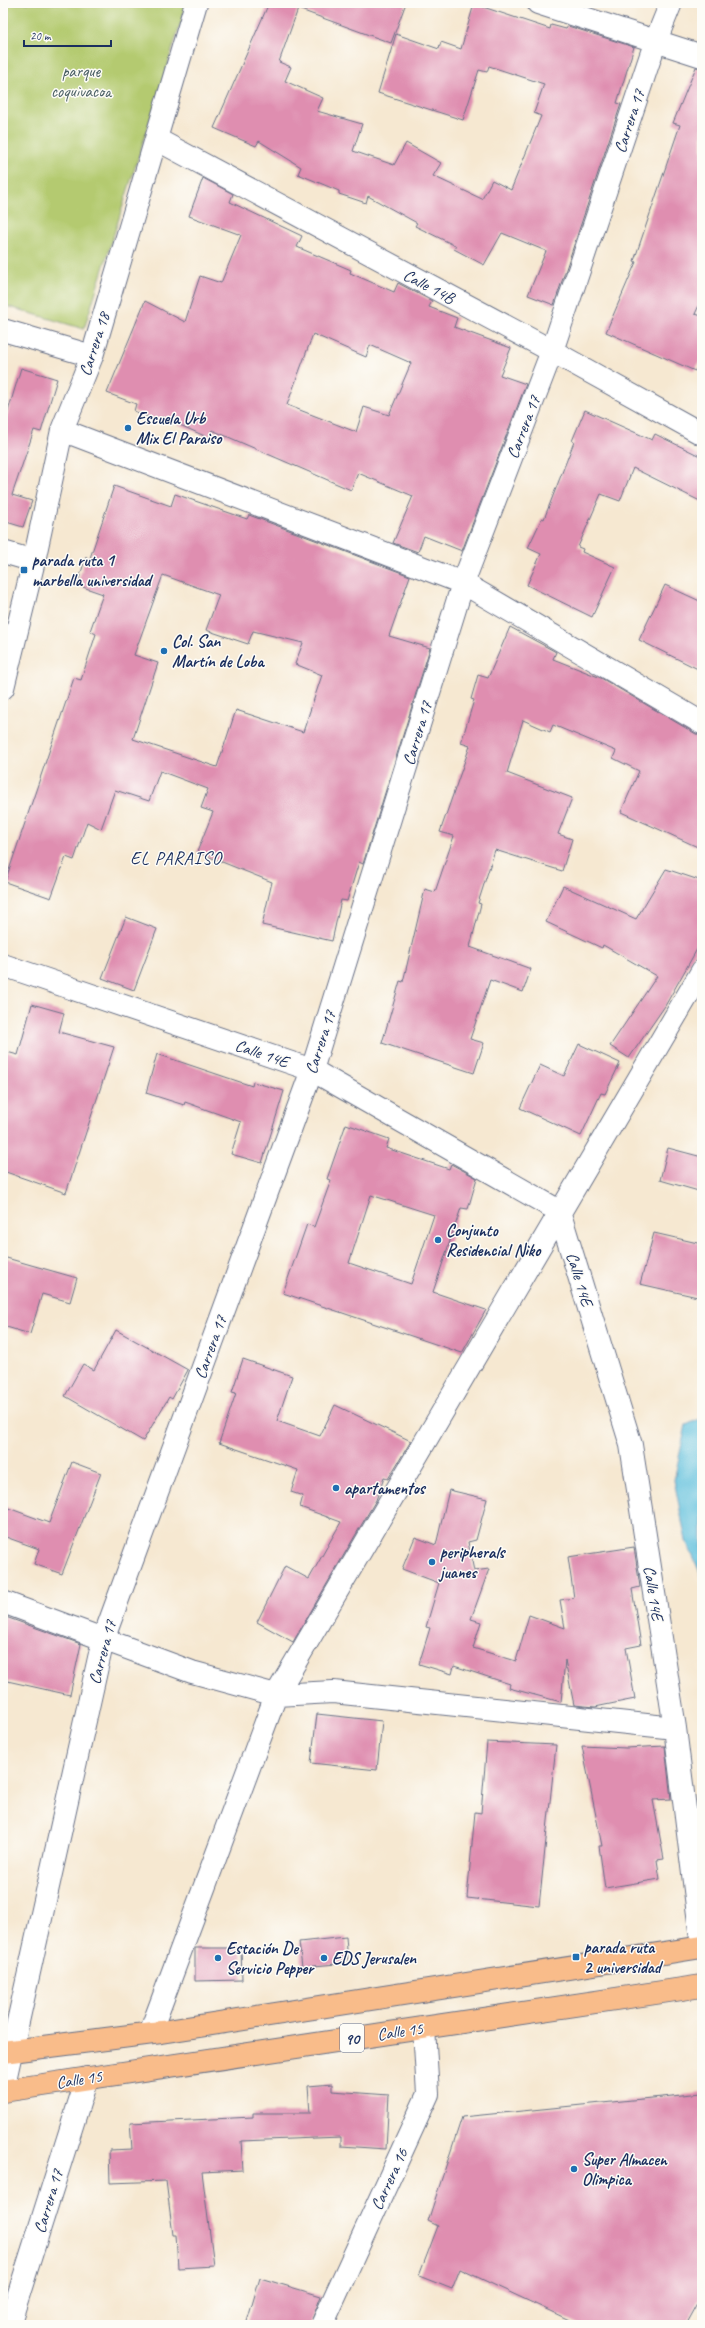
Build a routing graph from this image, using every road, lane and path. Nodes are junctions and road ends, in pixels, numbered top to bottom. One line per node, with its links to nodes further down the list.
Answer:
1 (196, 3): 6 (street, Carrera 18)
2 (538, 3): 4 (street)
3 (671, 3): 4 (street, Carrera 17)
4 (656, 40): 5 (street); 8 (street, Carrera 17)
5 (702, 56)
6 (156, 140): 8 (street, Calle 14B); 9 (street, Carrera 18)
7 (3, 330): 9 (street)
8 (552, 351): 11 (street, Calle 14B); 14 (street, Carrera 17)
9 (92, 356): 10 (street, Carrera 18)
10 (62, 430): 13 (street, Carrera 18); 14 (street)
11 (702, 434)
12 (3, 552): 13 (street)
13 (34, 561): 15 (street, Carrera 18)
14 (463, 584): 16 (street); 19 (street, Carrera 17)
15 (3, 688)
16 (702, 723)
17 (3, 964): 19 (street, Calle 14E)
18 (702, 971): 20 (street)
19 (312, 1070): 20 (street, Calle 14E); 22 (street, Carrera 17)
20 (559, 1211): 23 (street); 24 (street, Calle 14E)
21 (3, 1602): 22 (street)
22 (103, 1640): 23 (street); 29 (street, Carrera 17)
23 (276, 1695): 24 (street); 28 (street)
24 (675, 1728): 25 (street, Calle 14E)
25 (702, 1947): 28 (highway, Calle 15 / 90)
26 (702, 1986): 27 (highway, Calle 15 / 90)
27 (424, 2028): 30 (highway, Calle 15 / 90); 33 (street, Carrera 16)
28 (150, 2034): 29 (highway, Calle 15 / 90)
29 (7, 2051): 31 (street, Carrera 17)
30 (87, 2078): 31 (highway, Calle 15 / 90); 32 (street, Carrera 17)
31 (3, 2090)
32 (9, 2325)
33 (322, 2325)

